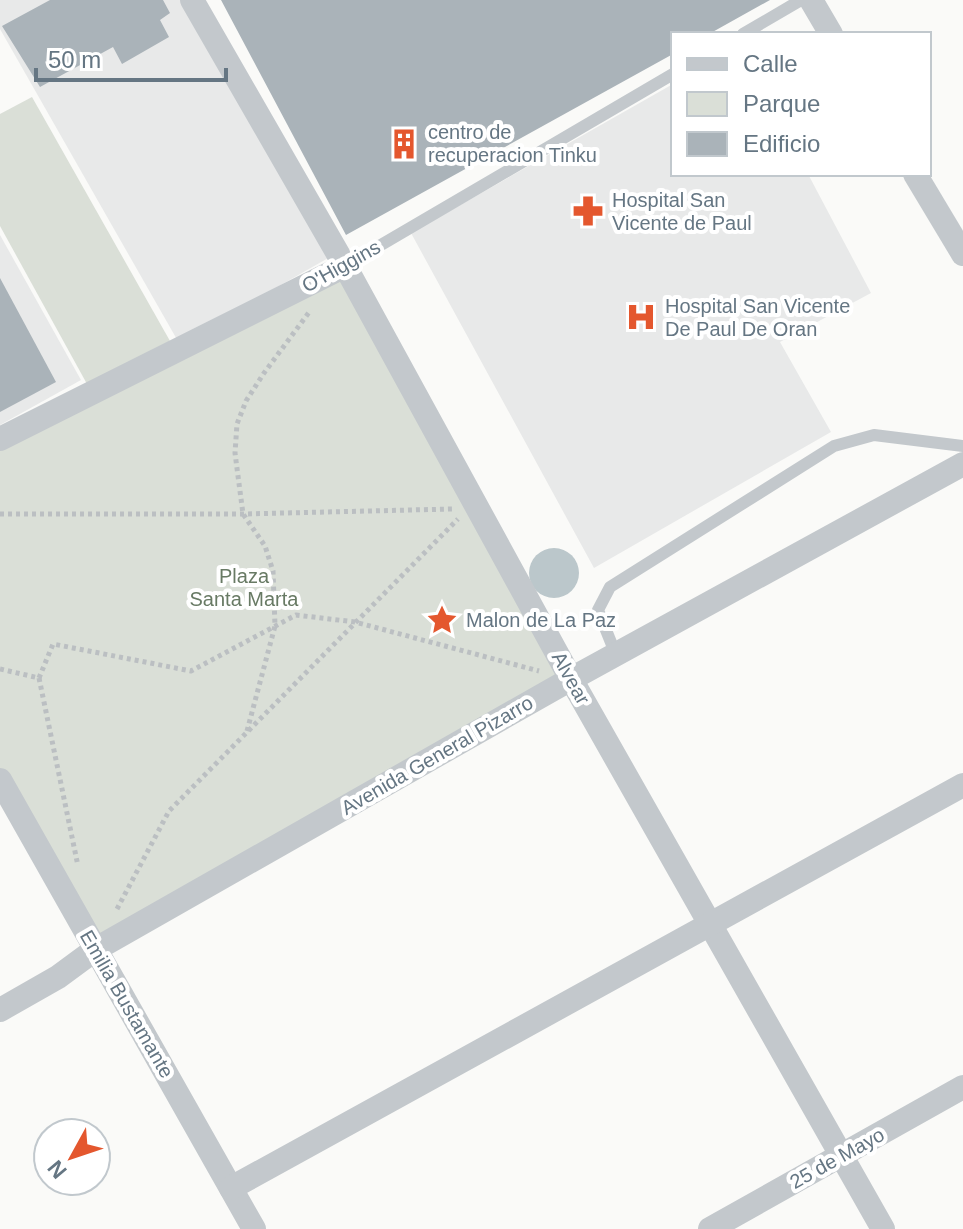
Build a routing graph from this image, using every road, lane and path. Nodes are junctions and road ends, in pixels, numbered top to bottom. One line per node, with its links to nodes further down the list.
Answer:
1 (192, 0): 9 (street, Alvear)
2 (801, 0): 4 (lane)
3 (811, 0): 5 (street)
4 (746, 32)
5 (830, 32)
6 (671, 75): 9 (lane, O'Higgins)
7 (916, 176): 8 (street)
8 (963, 254)
9 (345, 266): 11 (street, O'Higgins); 23 (street, Alvear)
10 (318, 301): 17 (path)
11 (0, 439)
12 (963, 446): 20 (lane)
13 (963, 464): 20 (street, Avenida General Pizarro)
14 (453, 509): 17 (path)
15 (468, 509): 18 (path)
16 (0, 514): 17 (path)
17 (243, 514): 19 (path)
18 (355, 622): 19 (path); 23 (path); 24 (path)
19 (275, 626): 22 (path); 24 (path)
20 (616, 655): 23 (street, Avenida General Pizarro)
21 (0, 669): 22 (path)
22 (39, 678): 27 (path)
23 (571, 679): 28 (street, Alvear); 29 (street, Avenida General Pizarro)
24 (247, 732): 29 (path)
25 (0, 780): 29 (street, Emilia Bustamante)
26 (963, 785): 28 (street)
27 (80, 874)
28 (709, 924): 32 (street, Alvear); 33 (street)
29 (96, 949): 30 (street, Avenida General Pizarro); 33 (street, Emilia Bustamante)
30 (0, 1010)
31 (963, 1087): 32 (street, 25 de Mayo)
32 (842, 1155): 35 (street, 25 de Mayo); 36 (street, Alvear)
33 (231, 1188): 34 (street, Emilia Bustamante)
34 (254, 1229)
35 (710, 1229)
36 (883, 1229)

